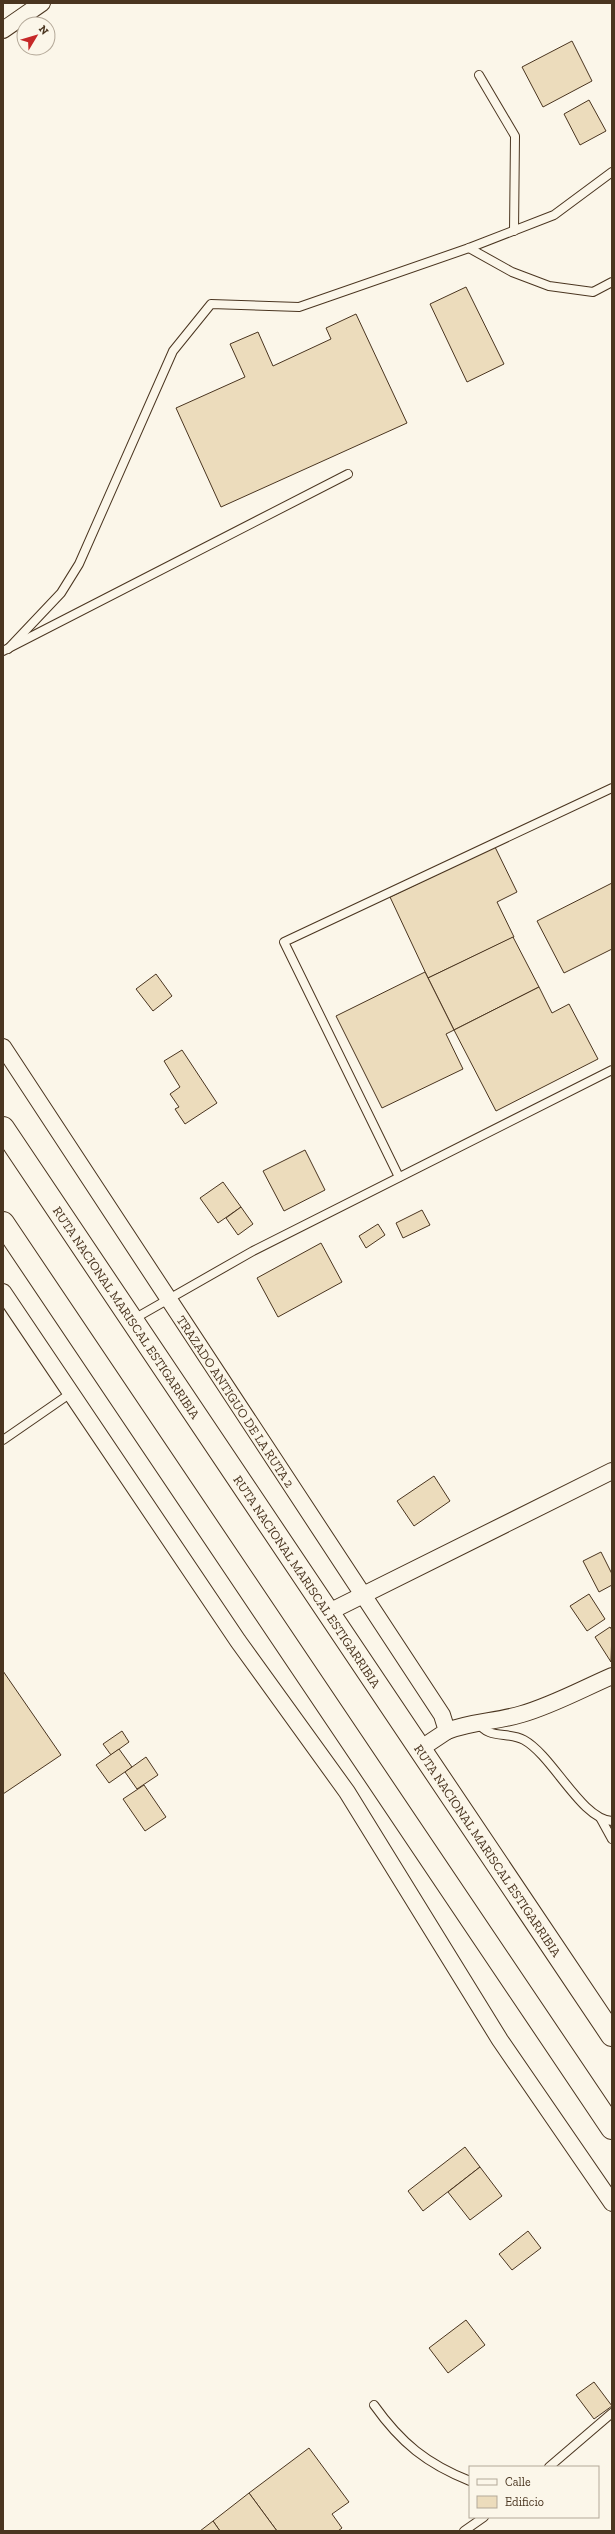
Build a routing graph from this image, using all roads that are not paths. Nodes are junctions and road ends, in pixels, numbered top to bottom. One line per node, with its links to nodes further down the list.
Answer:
1 (42, 3): 2 (street)
2 (3, 30)
3 (479, 75): 5 (lane)
4 (612, 172): 5 (lane)
5 (514, 231): 6 (lane)
6 (469, 248): 7 (lane); 9 (lane)
7 (612, 282)
8 (348, 474): 9 (lane)
9 (6, 650)
10 (612, 788): 14 (lane)
11 (3, 1047): 17 (street, TRAZADO ANTIGUO DE LA RUTA 2)
12 (612, 1070): 14 (lane)
13 (3, 1128): 18 (highway, RUTA NACIONAL MARISCAL ESTIGARRIBIA)
14 (399, 1177): 17 (lane)
15 (3, 1224): 32 (highway)
16 (3, 1292): 19 (street)
17 (169, 1299): 18 (lane); 22 (street, TRAZADO ANTIGUO DE LA RUTA 2)
18 (132, 1320): 23 (highway, RUTA NACIONAL MARISCAL ESTIGARRIBIA)
19 (71, 1393): 20 (lane); 33 (street)
20 (3, 1440)
21 (612, 1471): 22 (street)
22 (362, 1596): 23 (street); 26 (street, TRAZADO ANTIGUO DE LA RUTA 2)
23 (329, 1612): 27 (highway, RUTA NACIONAL MARISCAL ESTIGARRIBIA)
24 (612, 1676): 25 (street)
25 (478, 1722): 26 (street); 28 (lane)
26 (448, 1731): 27 (street)
27 (420, 1749): 31 (highway, RUTA NACIONAL MARISCAL ESTIGARRIBIA)
28 (601, 1819): 29 (lane); 30 (lane)
29 (612, 1821)
30 (612, 1839)
31 (612, 2035)
32 (612, 2128)
33 (612, 2203)
34 (374, 2405): 37 (lane)
35 (612, 2413): 36 (lane)
36 (550, 2466)
37 (469, 2481)
38 (483, 2518): 39 (lane)
39 (464, 2531)

